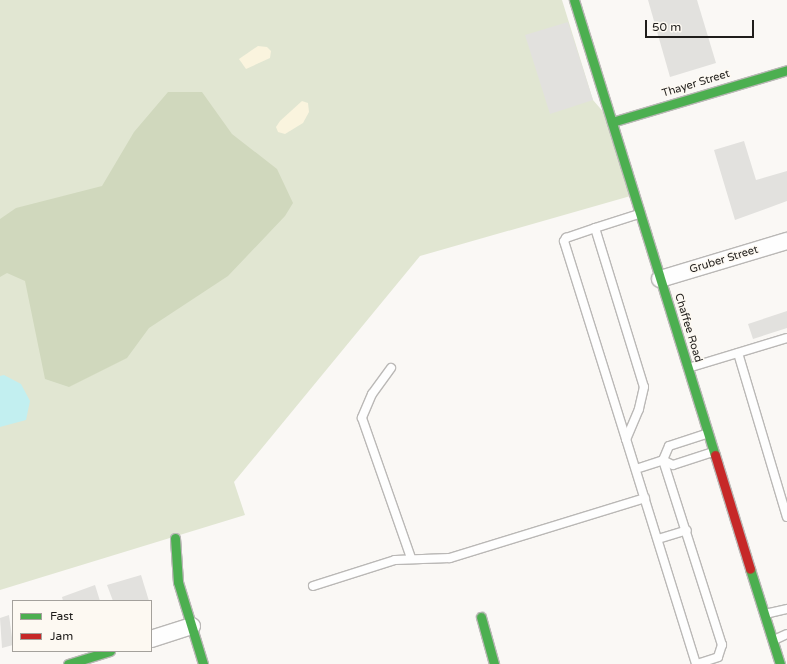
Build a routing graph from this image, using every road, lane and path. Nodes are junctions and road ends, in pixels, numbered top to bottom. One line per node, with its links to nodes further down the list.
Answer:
1 (574, 0): 3 (street, Chaffee Road)
2 (787, 70): 3 (street, Thayer Street)
3 (612, 122): 4 (street, Chaffee Road)
4 (640, 214): 5 (lane); 7 (street, Chaffee Road)
5 (595, 228): 13 (lane); 13 (lane)
6 (787, 241): 7 (street, Gruber Street)
7 (660, 279): 11 (street, Chaffee Road)
8 (787, 338): 9 (lane)
9 (738, 352): 11 (lane); 18 (lane)
10 (391, 368): 22 (lane)
11 (688, 368): 12 (street, Chaffee Road)
12 (709, 434): 14 (street, Chaffee Road); 15 (lane)
13 (626, 439): 16 (lane)
14 (714, 452): 15 (lane); 25 (street, Chaffee Road)
15 (663, 460): 16 (lane); 19 (lane)
16 (636, 469): 17 (lane)
17 (645, 498): 21 (lane); 22 (lane)
18 (787, 517)
19 (687, 530): 21 (lane); 35 (lane)
20 (175, 538): 27 (street)
21 (658, 539): 35 (lane)
22 (411, 558): 23 (lane)
23 (313, 586)
24 (787, 609): 25 (lane)
25 (765, 614): 30 (street, Chaffee Road)
26 (481, 617): 34 (street)
27 (192, 626): 29 (street); 33 (street)
28 (787, 634): 30 (lane)
29 (152, 638)
30 (773, 640): 36 (street, Chaffee Road)
31 (107, 652): 32 (street)
32 (68, 664)
33 (203, 664)
34 (494, 664)
35 (697, 664)
36 (780, 664)

